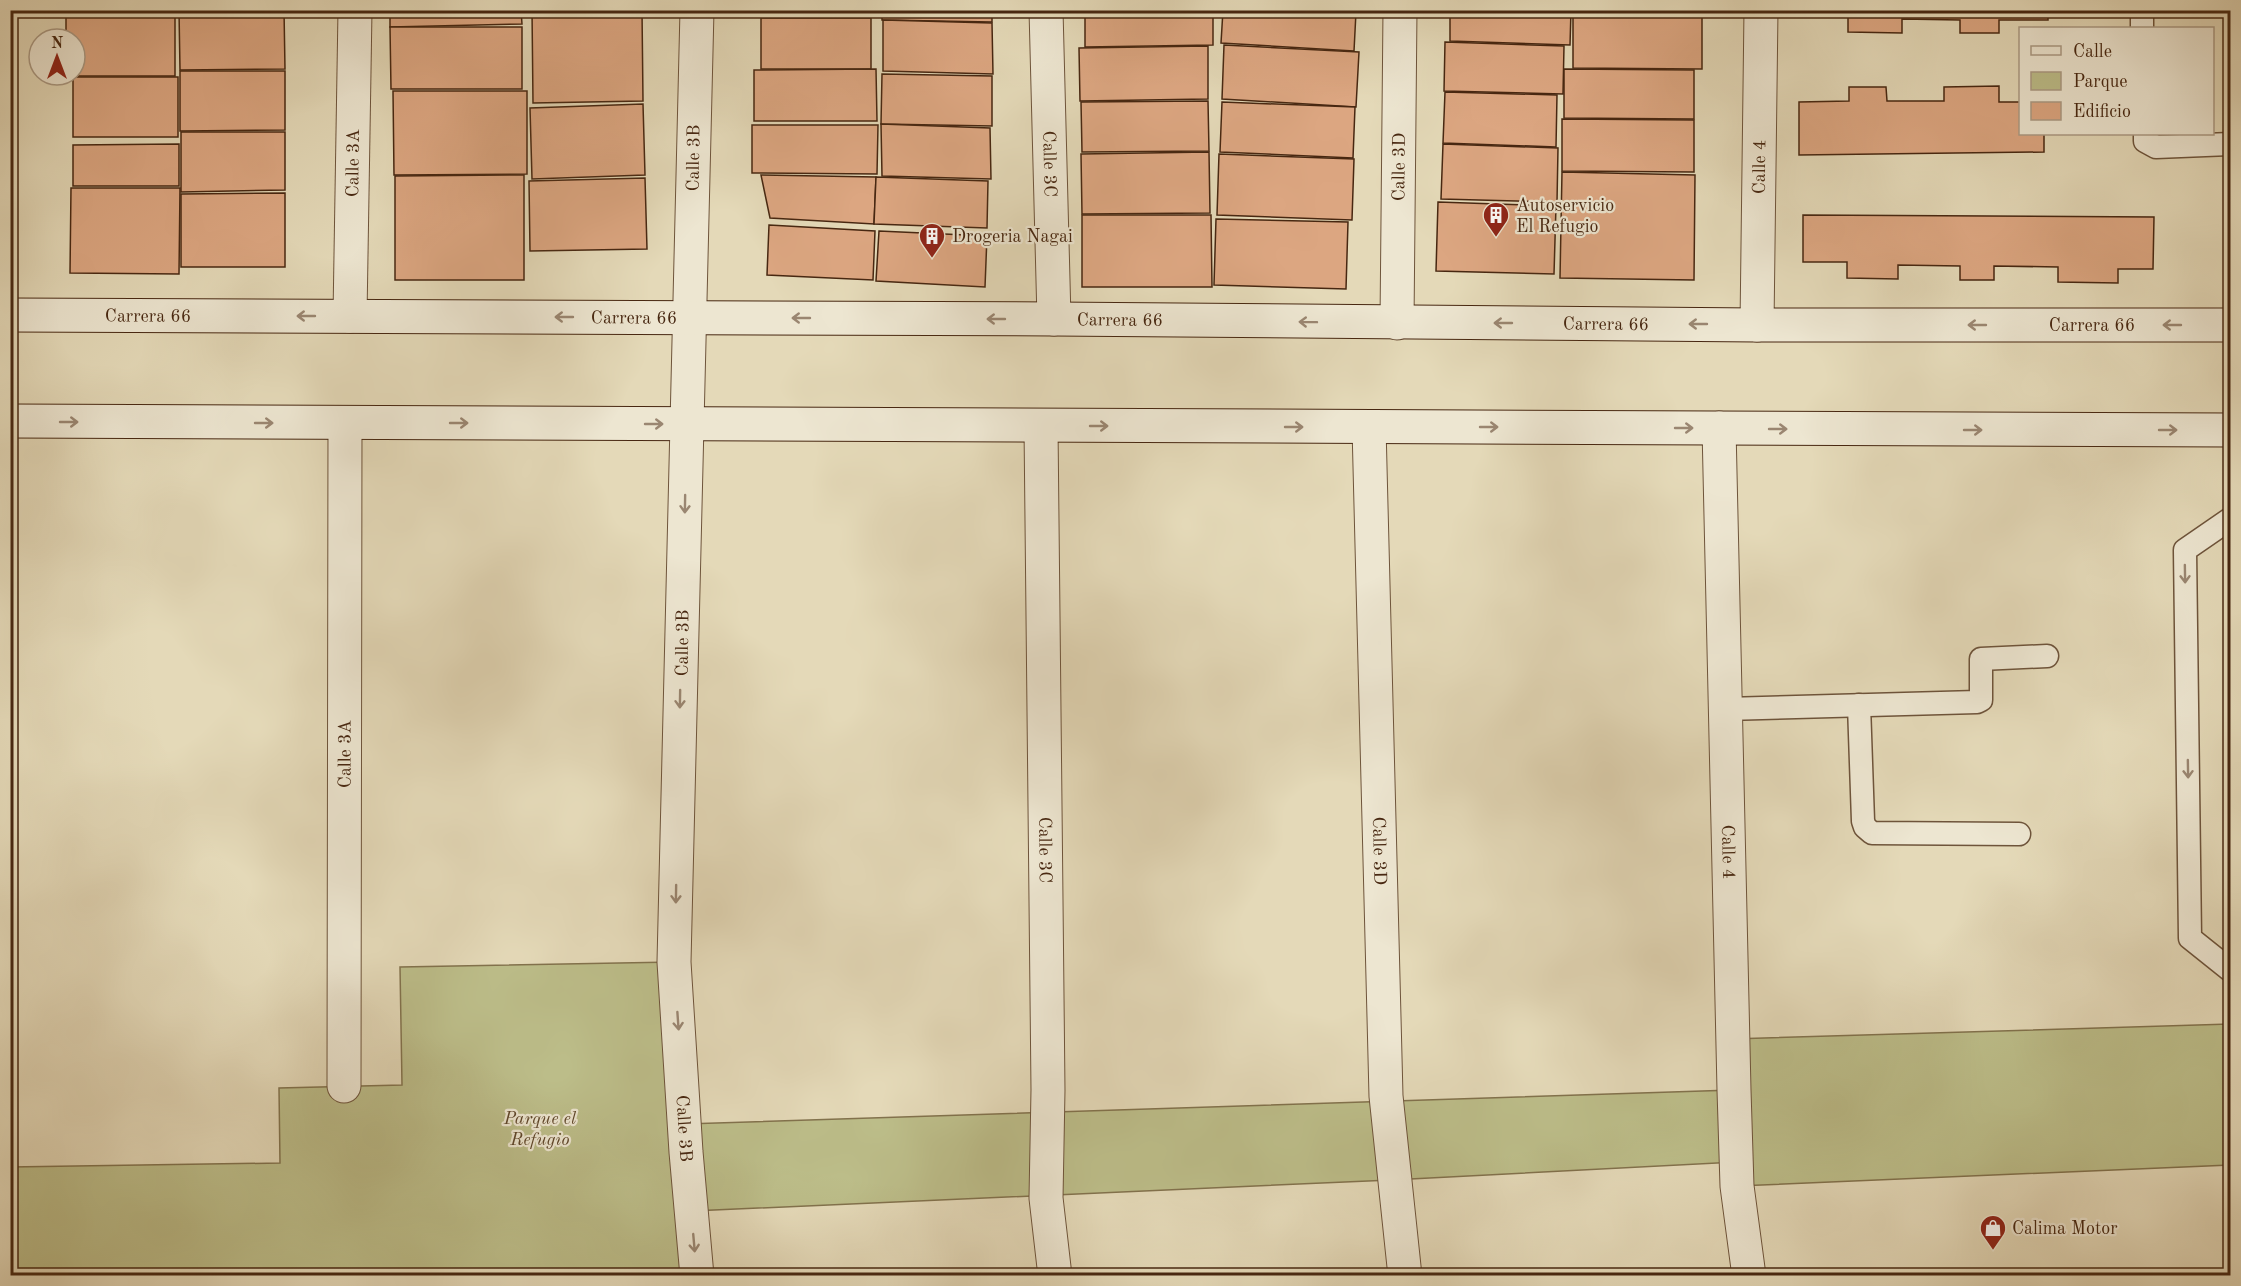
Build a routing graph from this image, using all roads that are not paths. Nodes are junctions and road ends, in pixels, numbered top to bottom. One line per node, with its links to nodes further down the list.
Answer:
1 (355, 10): 11 (street, Calle 3A)
2 (697, 10): 12 (street, Calle 3B)
3 (1046, 10): 13 (street, Calle 3C)
4 (1400, 10): 14 (street, Calle 3D)
5 (1761, 10): 15 (street, Calle 4)
6 (2142, 10): 7 (lane)
7 (2142, 27)
8 (2145, 135): 9 (lane)
9 (2230, 144)
10 (10, 315): 11 (street, Carrera 66, one-way to 10)
11 (350, 316): 12 (street, Carrera 66, one-way to 11)
12 (690, 318): 13 (street, Carrera 66, one-way to 12); 19 (street, Calle 3B)
13 (1054, 319): 14 (street, Carrera 66, one-way to 13)
14 (1397, 322): 15 (street, Carrera 66, one-way to 14)
15 (1757, 325): 16 (street, Carrera 66, one-way to 15)
16 (2230, 325)
17 (10, 422): 18 (street, one-way to 18)
18 (345, 423): 19 (street, one-way to 19); 30 (street, Calle 3A)
19 (687, 424): 20 (street); 31 (street, Calle 3B, one-way to 31)
20 (1041, 426): 21 (street, one-way to 21); 32 (street, Calle 3C)
21 (1369, 427): 22 (street, one-way to 22); 33 (street, Calle 3D)
22 (1719, 428): 23 (street, one-way to 23); 27 (street, Calle 4)
23 (2230, 430)
24 (2230, 519): 29 (lane, one-way to 29)
25 (2047, 656): 26 (lane)
26 (1859, 705): 27 (lane); 28 (lane)
27 (1726, 708): 34 (street, Calle 4)
28 (2019, 834)
29 (2230, 970)
30 (344, 1086)
31 (697, 1275)
32 (1055, 1275)
33 (1405, 1275)
34 (1749, 1275)

